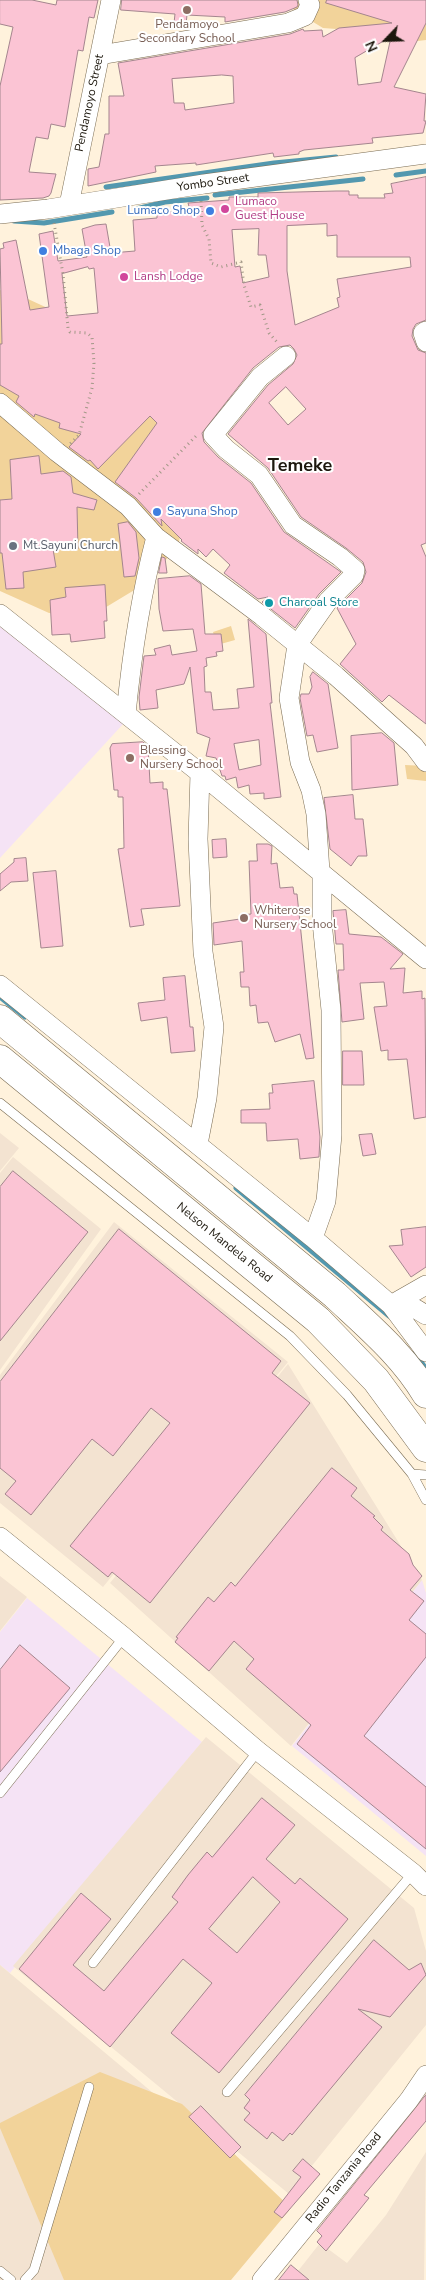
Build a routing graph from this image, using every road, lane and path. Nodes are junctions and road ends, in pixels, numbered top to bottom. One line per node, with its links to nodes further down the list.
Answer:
1 (111, 0): 3 (street, Pendamoyo Street)
2 (308, 0): 3 (street)
3 (100, 55): 6 (street, Pendamoyo Street)
4 (426, 154): 5 (street, Yombo Street)
5 (204, 184): 6 (street, Yombo Street); 11 (path)
6 (69, 205): 7 (street, Yombo Street)
7 (48, 209): 8 (street, Yombo Street); 14 (path)
8 (0, 214)
9 (426, 331): 10 (street)
10 (426, 342)
11 (286, 356): 13 (street)
12 (0, 403): 14 (street)
13 (213, 435): 15 (path); 18 (street)
14 (57, 452): 15 (street)
15 (128, 506): 16 (street)
16 (156, 537): 18 (street); 19 (street)
17 (0, 614): 19 (street)
18 (297, 644): 20 (street); 22 (street)
19 (126, 714): 21 (street)
20 (426, 762)
21 (200, 773): 22 (street); 28 (street)
22 (321, 872): 23 (street); 29 (street)
23 (426, 959)
24 (0, 985): 28 (street)
25 (0, 1019): 34 (main road)
26 (0, 1059): 35 (main road, Nelson Mandela Road)
27 (0, 1103): 36 (lane)
28 (198, 1144): 29 (street)
29 (313, 1238): 31 (street)
30 (426, 1285): 31 (street)
31 (396, 1303): 32 (street); 33 (street)
32 (426, 1315)
33 (426, 1352)
34 (426, 1394)
35 (426, 1448)
36 (412, 1474): 37 (lane); 38 (lane)
37 (426, 1475)
38 (426, 1500)
39 (0, 1537): 40 (street)
40 (124, 1637): 41 (street); 42 (lane)
41 (258, 1751): 43 (street); 44 (lane)
42 (0, 1793)
43 (420, 1880): 47 (lane)
44 (93, 1963)
45 (426, 2075): 51 (street, Radio Tanzania Road)
46 (89, 2087): 50 (lane)
47 (227, 2092)
48 (0, 2271): 49 (lane)
49 (11, 2280)
50 (25, 2280)
51 (262, 2280)

